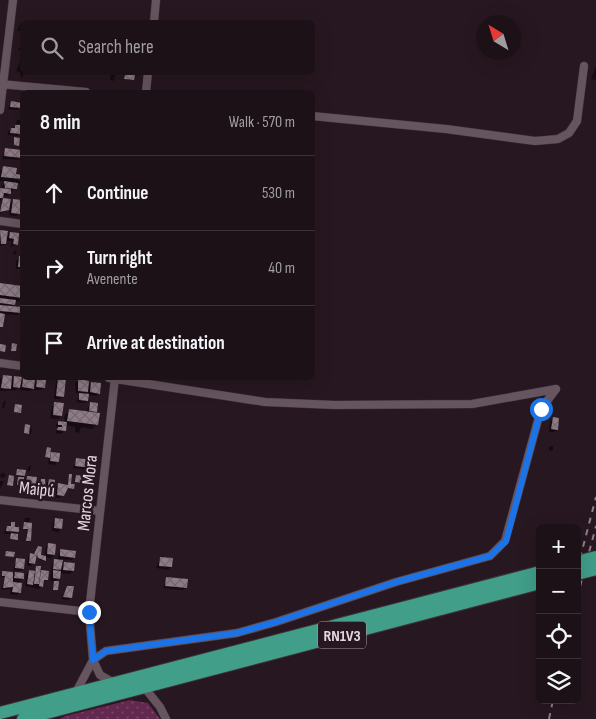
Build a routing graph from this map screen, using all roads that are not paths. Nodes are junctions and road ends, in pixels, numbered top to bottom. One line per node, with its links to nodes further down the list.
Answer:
1 (13, 0): 6 (street)
2 (156, 0): 3 (street)
3 (154, 20)
4 (584, 66): 10 (street)
5 (148, 75): 8 (street)
6 (2, 84): 7 (street); 9 (street)
7 (65, 90)
8 (146, 90)
9 (0, 110)
10 (315, 116)
11 (0, 221): 12 (street)
12 (20, 224)
13 (0, 363): 14 (street)
14 (20, 366)
15 (113, 380): 18 (street, Marcos Mora)
16 (126, 380): 27 (street)
17 (0, 500): 18 (street, Maipú)
18 (100, 511): 26 (street, Marcos Mora)
19 (596, 557): 20 (main road, bridge)
20 (581, 561)
21 (596, 569): 23 (main road, bridge)
22 (536, 573): 28 (main road, RN1V3)
23 (581, 573)
24 (536, 584): 29 (main road, RN1V3)
25 (0, 602): 26 (street)
26 (89, 612): 27 (street, Marcos Mora)
27 (93, 660): 28 (street); 30 (street)
28 (114, 683): 30 (main road, RN1V3)
29 (144, 687): 32 (main road, RN1V3); 34 (street)
30 (75, 694): 31 (main road, RN1V3)
31 (0, 713)
32 (44, 716): 33 (main road, RN1V3)
33 (23, 719)
34 (166, 719)

